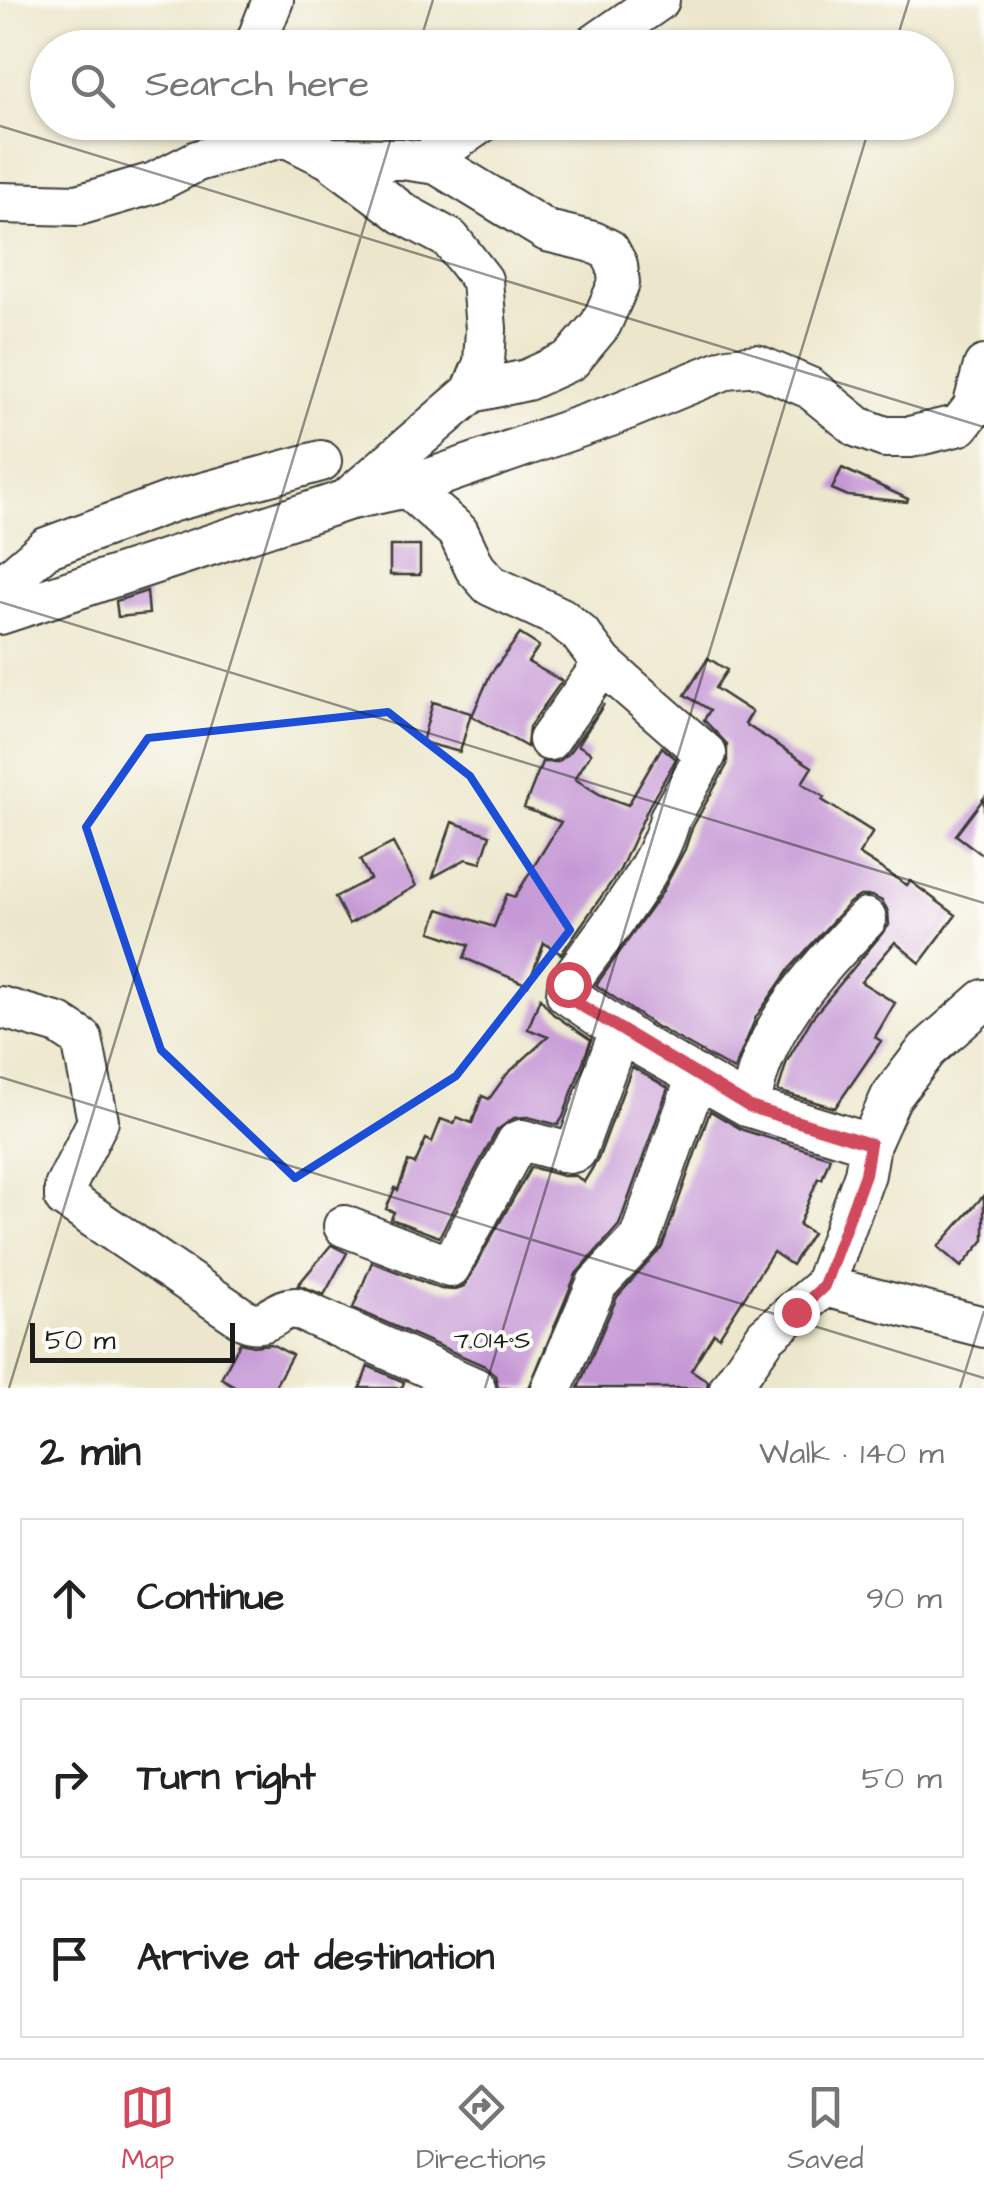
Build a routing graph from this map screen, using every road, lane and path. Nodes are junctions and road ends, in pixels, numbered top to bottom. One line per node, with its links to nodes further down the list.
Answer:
1 (273, 0): 3 (street)
2 (659, 0): 4 (street)
3 (261, 30)
4 (616, 30)
5 (251, 140): 10 (street)
6 (298, 140): 8 (street)
7 (456, 140): 9 (street)
8 (329, 158): 9 (street); 12 (street)
9 (424, 162): 12 (street)
10 (0, 203)
11 (984, 366): 14 (street)
12 (472, 392): 15 (street)
13 (321, 461): 16 (street)
14 (408, 487): 15 (street); 18 (street)
15 (347, 500): 17 (street)
16 (0, 588)
17 (0, 614)
18 (603, 664): 19 (street); 23 (street)
19 (549, 740)
20 (866, 919): 25 (street)
21 (984, 1000): 26 (street)
22 (0, 1007): 30 (street)
23 (620, 1030): 24 (street); 27 (street)
24 (697, 1076): 25 (street); 31 (street)
25 (750, 1107): 26 (street)
26 (870, 1144): 28 (street)
27 (344, 1226)
28 (824, 1286): 29 (street); 32 (street)
29 (984, 1327)
30 (475, 1388)
31 (552, 1388)
32 (730, 1388)

